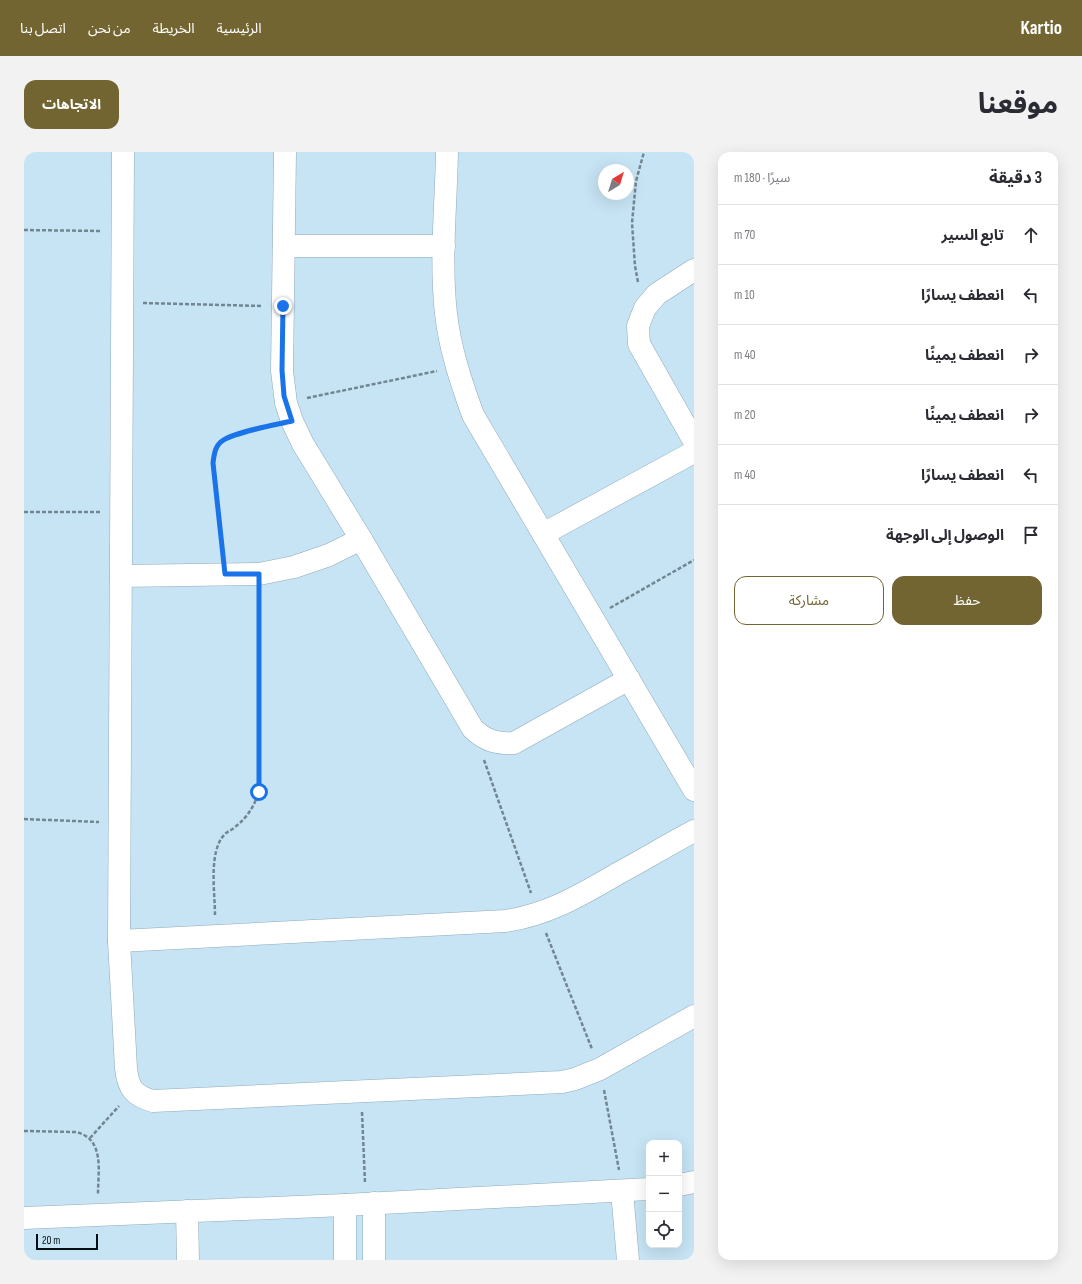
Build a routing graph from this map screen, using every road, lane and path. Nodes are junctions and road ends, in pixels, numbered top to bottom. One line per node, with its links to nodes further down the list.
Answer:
1 (123, 152): 6 (street)
2 (285, 152): 7 (street)
3 (447, 152): 8 (street)
4 (644, 152): 12 (path)
5 (24, 230): 6 (path)
6 (122, 231): 10 (street)
7 (284, 246): 8 (street); 11 (street)
8 (444, 246): 13 (street)
9 (694, 270): 12 (street)
10 (122, 303): 11 (path); 18 (street)
11 (283, 306): 14 (street)
12 (645, 308): 15 (street)
13 (457, 367): 14 (path); 19 (street)
14 (289, 412): 20 (street); 22 (path)
15 (694, 441)
16 (694, 452): 19 (street)
17 (24, 512): 18 (path)
18 (121, 512): 24 (street)
19 (543, 534): 25 (street)
20 (360, 539): 23 (street); 27 (street)
21 (694, 560): 25 (path)
22 (225, 574): 23 (street); 24 (street)
23 (259, 574): 33 (path)
24 (121, 576): 30 (street)
25 (593, 618): 26 (street)
26 (629, 680): 27 (street); 28 (street)
27 (473, 729): 32 (path)
28 (694, 790)
29 (24, 819): 30 (path)
30 (120, 822): 34 (street)
31 (694, 831): 32 (street)
32 (539, 914): 33 (street); 36 (path)
33 (215, 936): 34 (street)
34 (119, 941): 37 (street)
35 (694, 1016): 36 (street)
36 (600, 1069): 38 (street); 44 (path)
37 (133, 1091): 38 (street); 40 (path)
38 (362, 1092): 45 (path)
39 (24, 1132): 40 (path)
40 (90, 1138): 47 (path)
41 (694, 1182): 42 (street)
42 (682, 1184)
43 (646, 1189): 44 (street)
44 (622, 1191): 45 (street); 52 (street)
45 (362, 1204): 46 (street); 50 (street); 51 (street)
46 (187, 1211): 47 (street); 49 (street)
47 (98, 1215): 48 (street)
48 (24, 1218)
49 (188, 1260)
50 (345, 1260)
51 (374, 1260)
52 (628, 1260)

